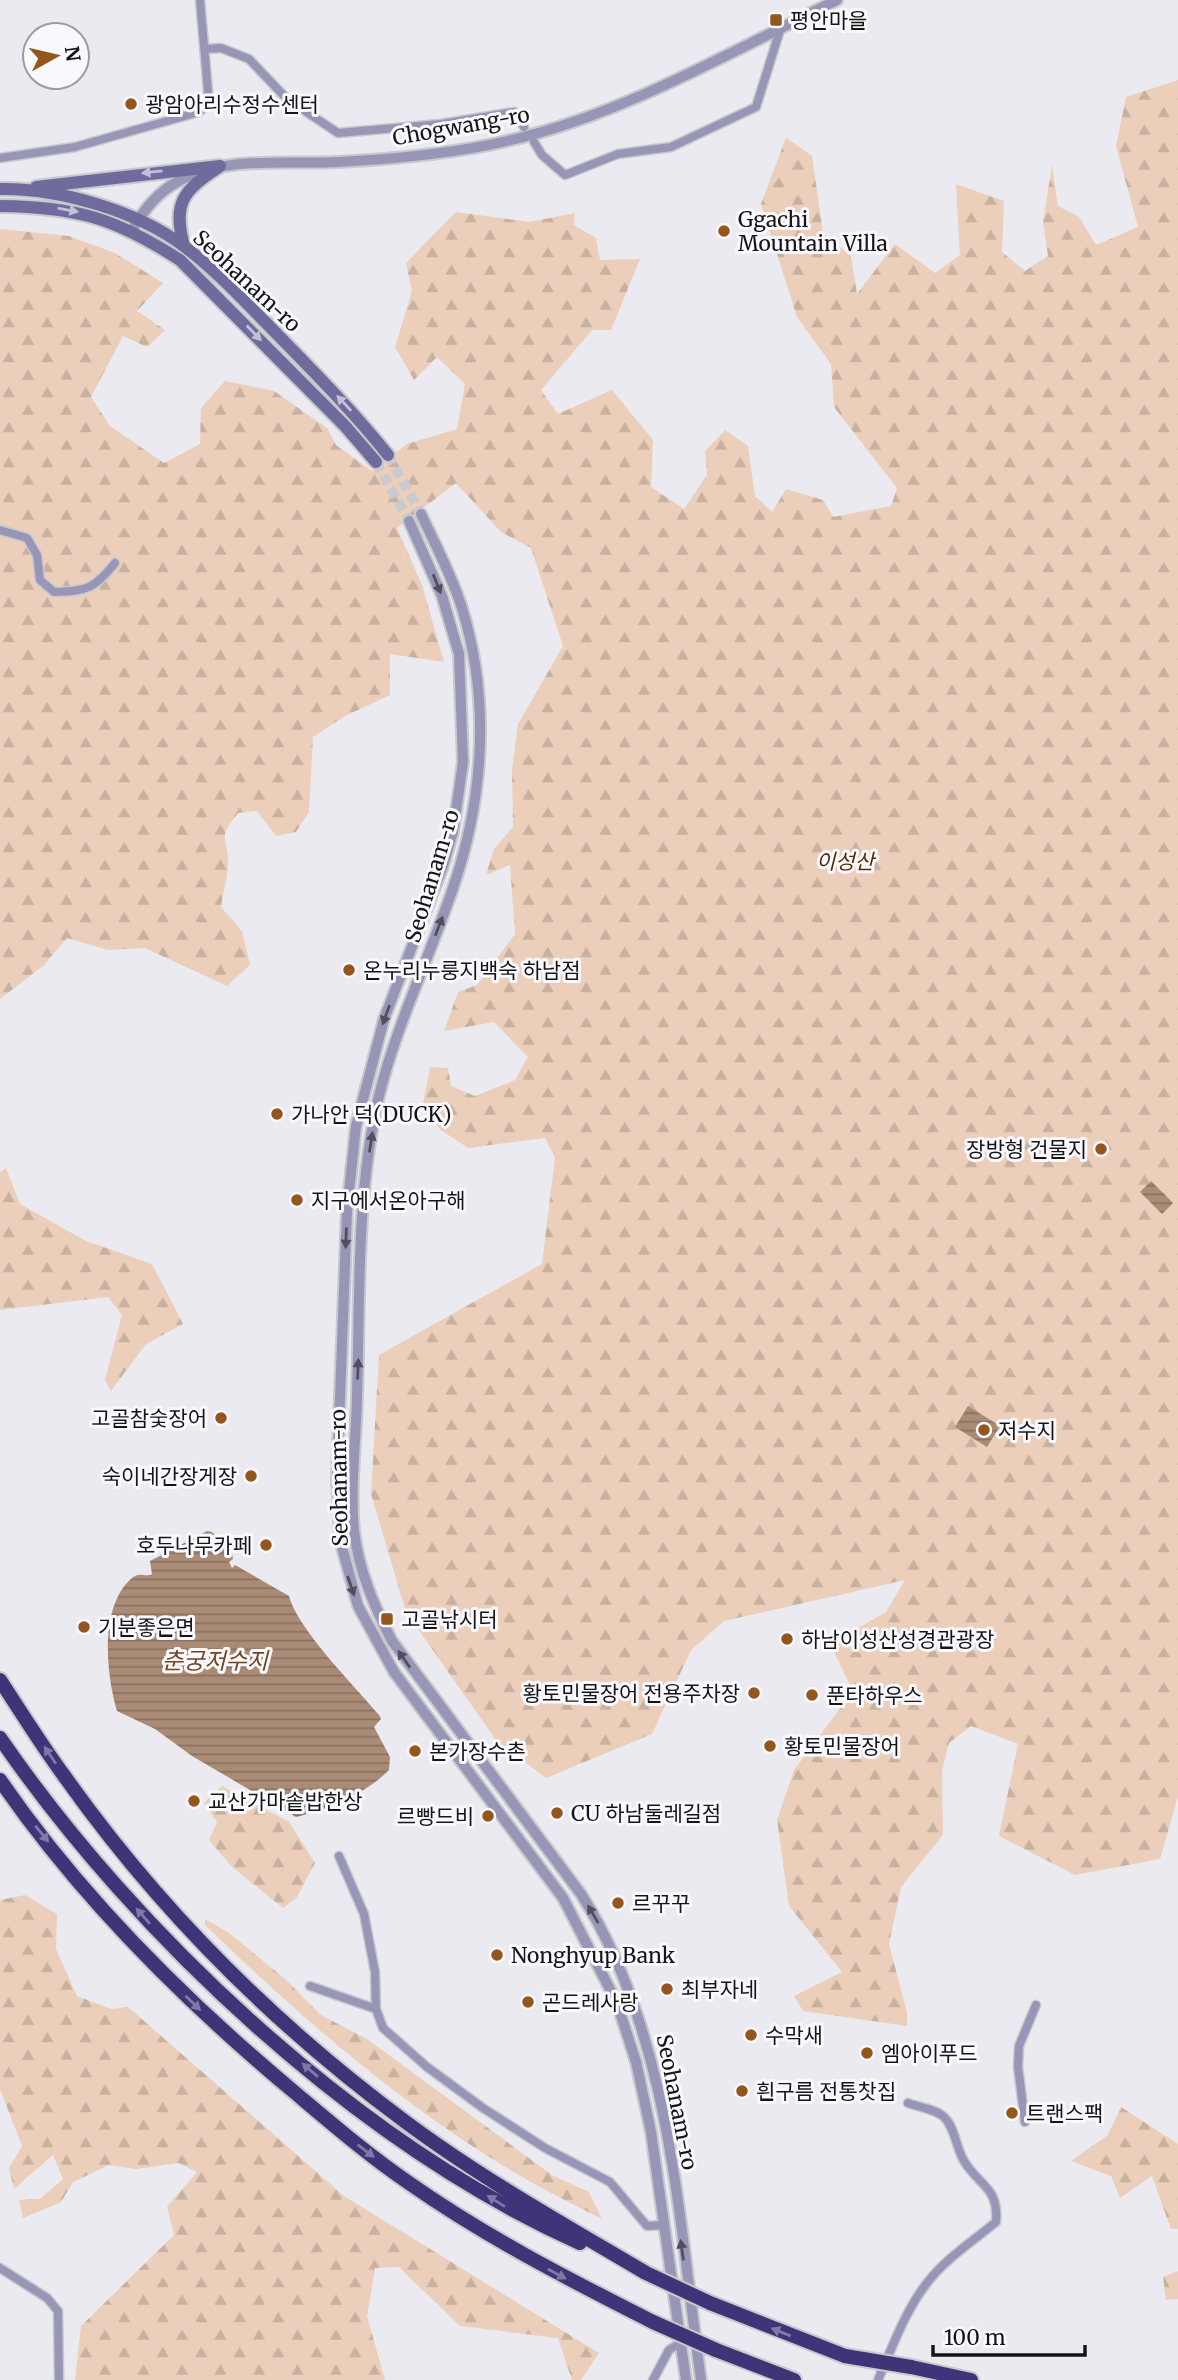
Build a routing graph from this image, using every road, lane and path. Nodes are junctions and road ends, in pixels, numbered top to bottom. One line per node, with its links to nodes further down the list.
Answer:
1 (200, 0): 4 (street)
2 (837, 0): 3 (street, Chogwang-ro)
3 (781, 27): 6 (street); 8 (street, Chogwang-ro)
4 (206, 49): 5 (street); 7 (street)
5 (524, 127)
6 (534, 142)
7 (0, 158)
8 (220, 166): 10 (main road, one-way to 10); 12 (street, Chogwang-ro); 13 (main road)
9 (0, 189): 10 (main road, Seohanam-ro)
10 (26, 189): 12 (main road, Seohanam-ro)
11 (0, 205): 12 (main road, Seohanam-ro, one-way to 12)
12 (134, 226): 13 (main road, Seohanam-ro); 15 (main road, Seohanam-ro, one-way to 15)
13 (184, 246): 14 (main road, Seohanam-ro, one-way to 13)
14 (388, 456)
15 (376, 462)
16 (421, 514): 37 (street, Seohanam-ro, one-way to 16)
17 (409, 521): 29 (street, Seohanam-ro, one-way to 29)
18 (0, 530): 19 (street)
19 (115, 563)
20 (0, 1680): 31 (highway, one-way to 20)
21 (0, 1738): 31 (highway, one-way to 21)
22 (0, 1780): 38 (highway, one-way to 38, bridge)
23 (339, 1856): 26 (street)
24 (310, 1986): 26 (street)
25 (1036, 2005): 28 (street)
26 (376, 2009): 29 (street)
27 (908, 2104): 39 (street)
28 (1026, 2122)
29 (664, 2225): 32 (street, Seohanam-ro)
30 (0, 2268): 34 (street)
31 (646, 2273): 33 (highway, one-way to 31, bridge)
32 (680, 2343): 35 (street); 36 (street, Seohanam-ro)
33 (913, 2374): 40 (highway)
34 (59, 2380)
35 (653, 2380)
36 (685, 2380)
37 (701, 2380)
38 (794, 2380)
39 (878, 2380)
40 (971, 2380)

